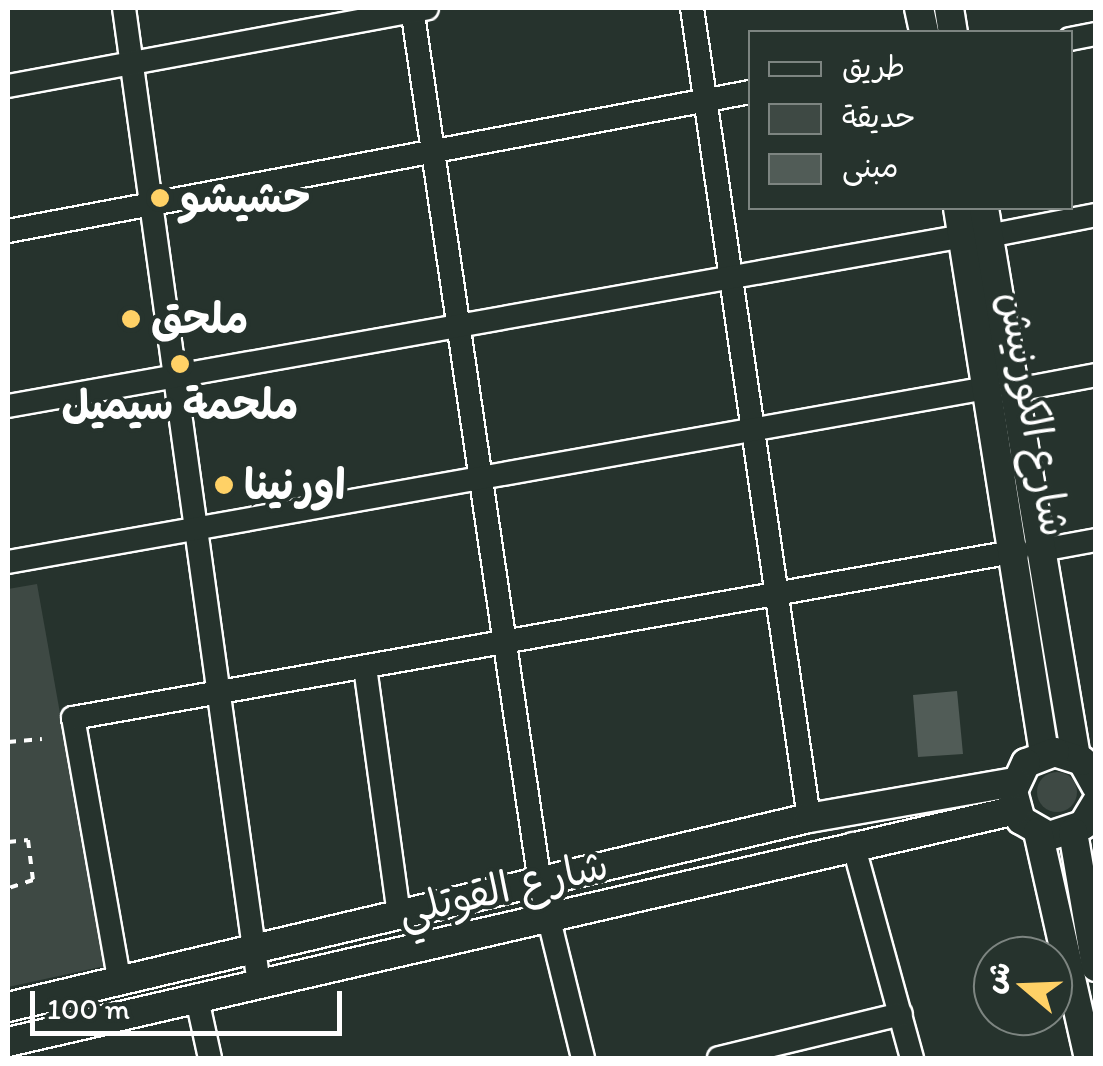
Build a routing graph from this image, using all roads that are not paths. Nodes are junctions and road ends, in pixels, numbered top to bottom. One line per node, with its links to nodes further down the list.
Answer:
1 (124, 8): 4 (street)
2 (417, 8): 4 (street); 8 (street)
3 (692, 8): 7 (street)
4 (132, 62): 5 (street); 9 (street)
5 (8, 86)
6 (748, 92): 7 (street)
7 (706, 101): 8 (street); 15 (street)
8 (433, 152): 9 (street); 16 (street)
9 (151, 204): 13 (street); 18 (street)
10 (959, 210): 14 (street, شارع الكورنيش)
11 (983, 210): 14 (street, شارع الكورنيش)
12 (1096, 214): 14 (street)
13 (8, 230)
14 (976, 236): 15 (street); 19 (street, شارع الكورنيش); 20 (street, شارع الكورنيش)
15 (731, 278): 16 (street); 22 (street)
16 (458, 326): 18 (street); 23 (street)
17 (1096, 374): 20 (street)
18 (174, 377): 21 (street); 24 (street)
19 (987, 388): 22 (street); 27 (street, شارع الكورنيش)
20 (1016, 390): 26 (street, شارع الكورنيش)
21 (8, 406)
22 (753, 429): 23 (street); 29 (street)
23 (481, 478): 24 (street); 30 (street)
24 (195, 528): 28 (street); 32 (street)
25 (1096, 540): 26 (street)
26 (1047, 549): 34 (street, شارع الكورنيش)
27 (1018, 551): 29 (street); 33 (street, شارع الكورنيش)
28 (8, 562)
29 (776, 587): 30 (street); 38 (street)
30 (504, 638): 31 (street); 42 (street)
31 (365, 667): 32 (street); 43 (street)
32 (218, 695): 46 (street); 48 (street)
33 (1044, 753): 34 (street); 35 (street)
34 (1090, 776)
35 (1014, 782): 37 (street); 38 (street, شارع القوتلي)
36 (1096, 803): 40 (street)
37 (1016, 810): 39 (street); 41 (street, شارع القوتلي)
38 (809, 818): 42 (street, شارع القوتلي)
39 (1038, 832): 40 (street); 58 (street)
40 (1073, 832): 45 (street)
41 (852, 844): 44 (street, شارع القوتلي); 52 (street)
42 (540, 883): 43 (street, شارع القوتلي); 44 (street)
43 (400, 914): 46 (street, شارع القوتلي)
44 (550, 918): 49 (street, شارع القوتلي); 55 (street)
45 (1092, 931): 47 (street)
46 (252, 950): 48 (street, شارع القوتلي); 49 (street)
47 (1096, 967)
48 (118, 978): 51 (street, شارع القوتلي)
49 (259, 985): 50 (street, شارع القوتلي)
50 (197, 999): 53 (street, شارع القوتلي); 54 (street)
51 (8, 1007)
52 (901, 1014): 56 (street); 57 (street)
53 (8, 1042)
54 (210, 1058)
55 (583, 1058)
56 (719, 1058)
57 (912, 1058)
58 (1089, 1058)

